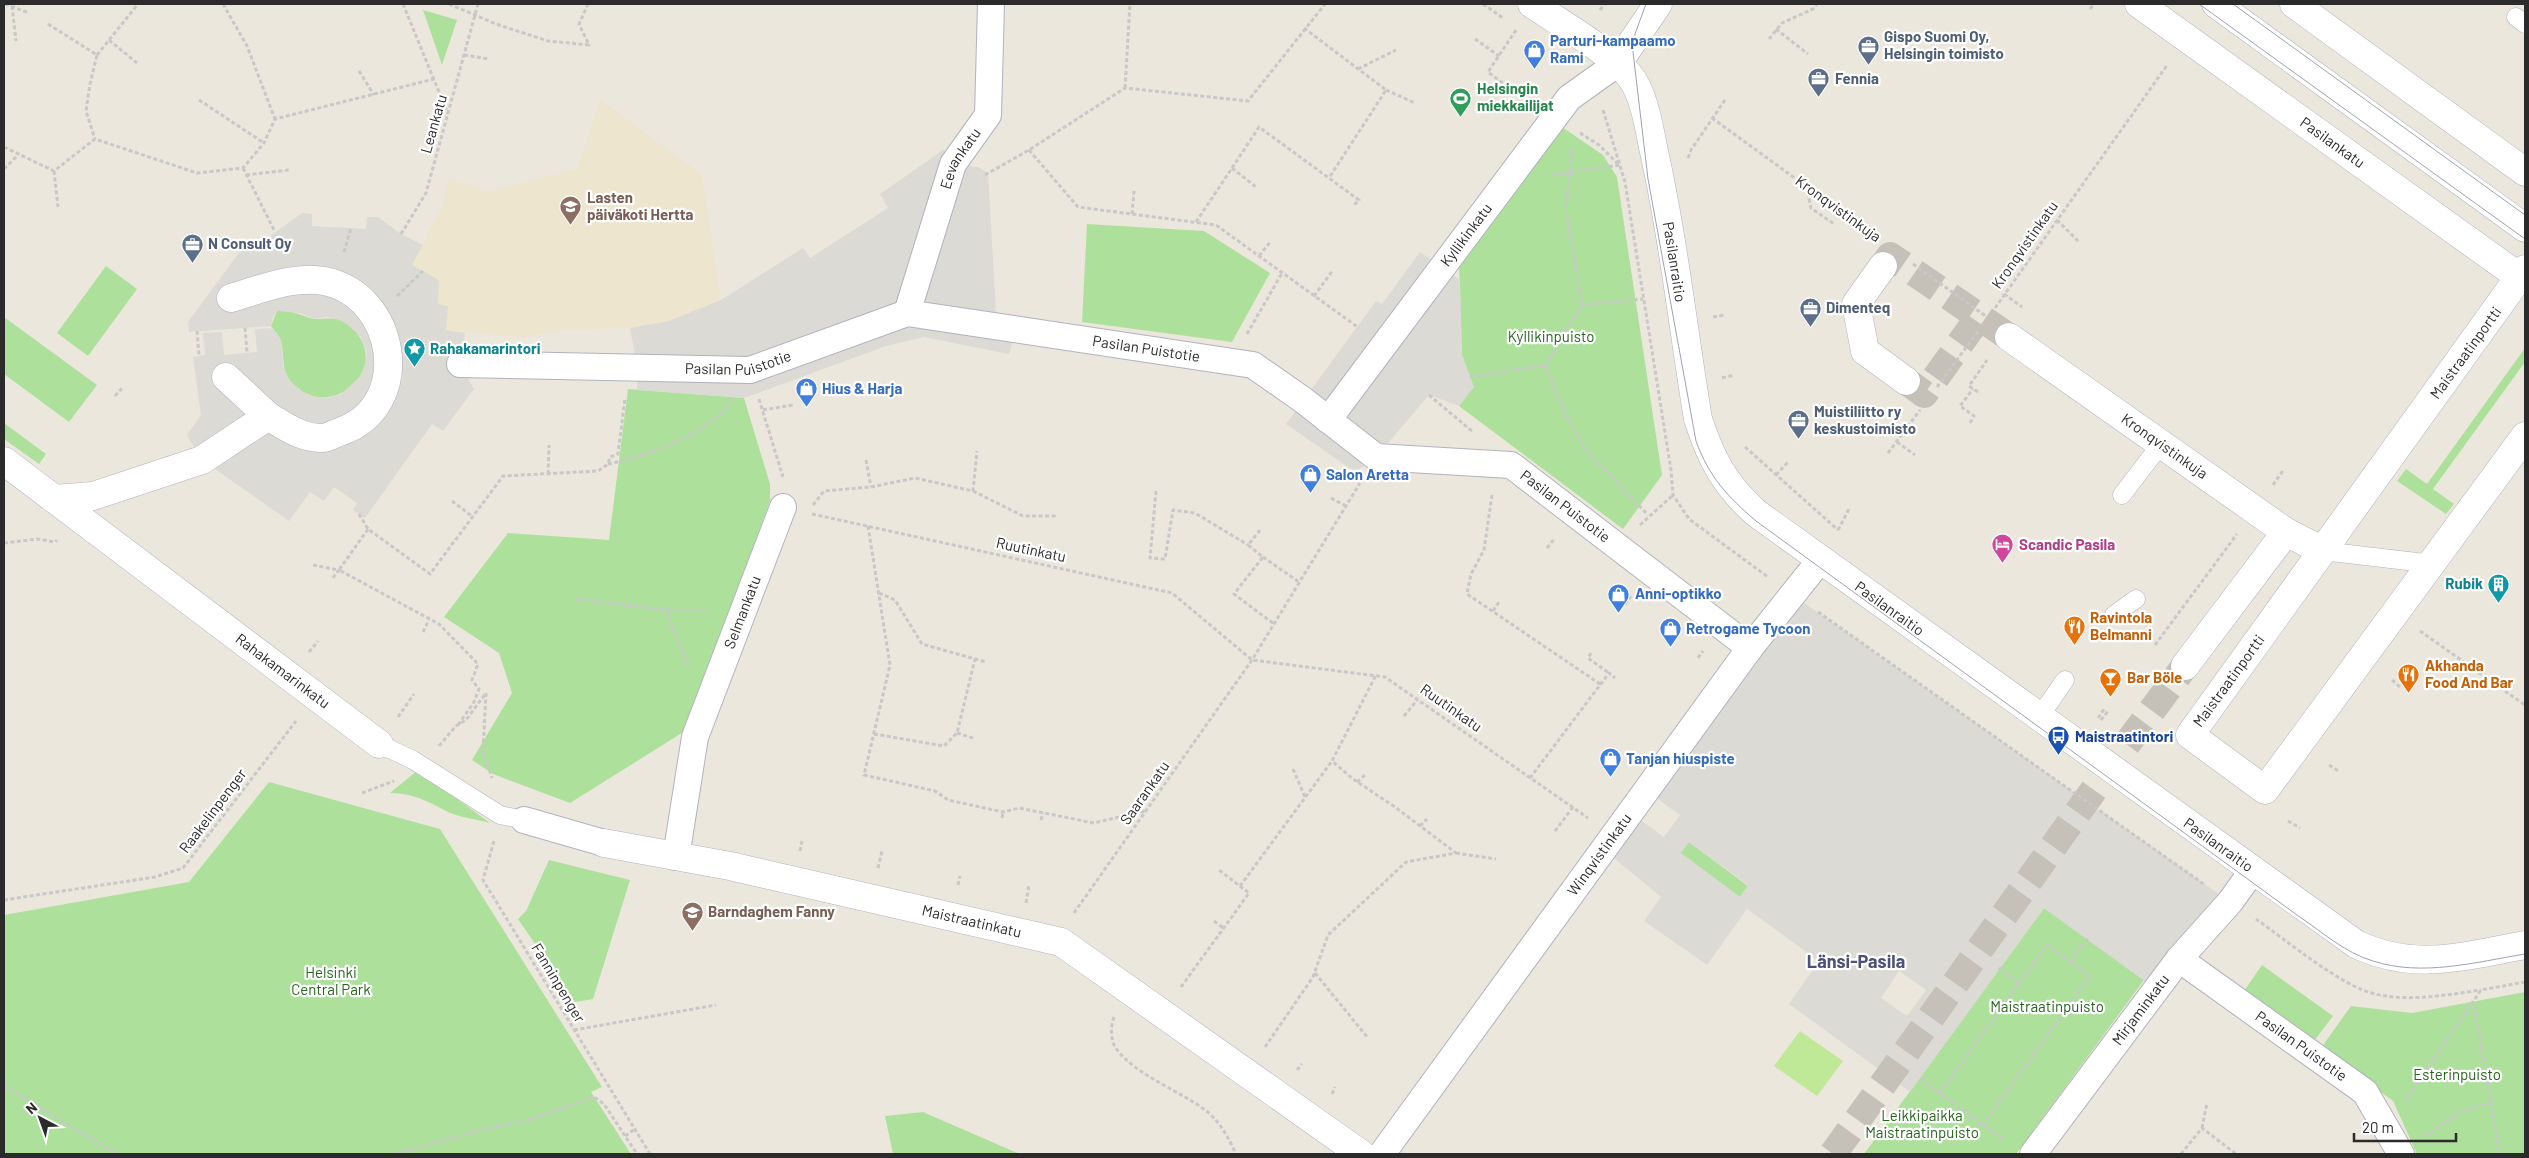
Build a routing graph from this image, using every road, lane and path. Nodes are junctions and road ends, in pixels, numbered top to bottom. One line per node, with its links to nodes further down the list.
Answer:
1 (5, 4): 19 (path)
2 (138, 4): 30 (path)
3 (223, 4): 53 (path)
4 (403, 4): 43 (path)
5 (449, 4): 22 (path)
6 (478, 4): 22 (path, Leankatu)
7 (588, 4): 22 (path)
8 (991, 4): 76 (street, Eevankatu)
9 (1130, 4): 44 (path)
10 (1324, 4): 25 (path)
11 (1483, 4): 23 (path)
12 (1532, 4): 39 (street, Pasilanraitio)
13 (1658, 4): 39 (street)
14 (1817, 4): 26 (path)
15 (2094, 4): 20 (path)
16 (2139, 4): 96 (street, Pasilankatu)
17 (2216, 4): 84 (street)
18 (2294, 4): 69 (street)
19 (12, 6): 21 (path); 31 (path)
20 (2090, 9)
21 (29, 13)
22 (475, 14): 35 (path, Leankatu)
23 (1510, 22)
24 (48, 24): 34 (path)
25 (1304, 28): 41 (path); 44 (path)
26 (1776, 29): 29 (path); 33 (path)
27 (1526, 33): 36 (path)
28 (1475, 39): 36 (path)
29 (1769, 39)
30 (109, 40): 34 (path); 40 (path)
31 (16, 41)
32 (1396, 50): 41 (path)
33 (1808, 54)
34 (97, 55): 55 (path)
35 (464, 55): 38 (path); 51 (path, Leankatu)
36 (1499, 56): 54 (path)
37 (2172, 58): 80 (path, Kronqvistinkatu)
38 (489, 59)
39 (1618, 63): 46 (street, Kyllikinkatu); 178 (street, Pasilanraitio)
40 (137, 64)
41 (1358, 69): 45 (path)
42 (359, 71): 47 (path)
43 (434, 79): 47 (path); 51 (path)
44 (1125, 88): 59 (path)
45 (1386, 90): 50 (path); 71 (path)
46 (1579, 91): 54 (street, Kyllikinkatu); 62 (path); 62 (path)
47 (374, 95): 53 (path)
48 (199, 100): 56 (path)
49 (1725, 100): 52 (path)
50 (1415, 103)
51 (448, 115): 86 (path, Leankatu)
52 (1712, 118): 61 (path); 72 (path, Kronqvistinkuja)
53 (275, 119): 56 (path)
54 (1552, 120): 74 (street, Kyllikinkatu)
55 (95, 139): 63 (path); 67 (path)
56 (264, 142): 63 (path)
57 (4, 147): 60 (path)
58 (1572, 147): 68 (path)
59 (1029, 150): 76 (path); 79 (path)
60 (18, 155): 65 (path); 67 (path)
61 (1688, 159)
62 (1620, 165): 68 (path); 101 (path)
63 (243, 168): 70 (path)
64 (1232, 168): 71 (path); 73 (path); 81 (path)
65 (4, 169)
66 (289, 170): 70 (path)
67 (54, 171): 78 (path)
68 (1568, 172): 74 (path); 102 (path)
69 (2525, 172)
70 (246, 175): 85 (path)
71 (1329, 178): 77 (path)
72 (1806, 186): 82 (path); 87 (path, Kronqvistinkuja)
73 (1256, 187)
74 (1501, 189): 111 (street, Kyllikinkatu)
75 (1134, 191): 79 (path)
76 (944, 196): 104 (street, Eevankatu)
77 (1354, 205)
78 (58, 207)
79 (1132, 214): 81 (path)
80 (2057, 220): 89 (path); 97 (path, Kronqvistinkatu)
81 (1196, 222): 91 (path)
82 (1834, 224)
83 (352, 228): 90 (path)
84 (2525, 228)
85 (275, 232)
86 (401, 234)
87 (1877, 238)
88 (1271, 241): 91 (path)
89 (2080, 243)
90 (344, 252)
91 (1259, 256): 95 (path)
92 (1896, 263): 105 (path); 124 (street, Kronqvistinkuja)
93 (1333, 270): 99 (path)
94 (423, 271): 98 (path)
95 (1282, 273): 99 (path); 114 (path)
96 (2524, 275): 176 (street, Maistraatinportti)
97 (2004, 294): 103 (path); 105 (path, Kronqvistinkatu)
98 (396, 296)
99 (1314, 296): 111 (path)
100 (231, 298): 133 (street)
101 (1643, 299): 102 (path); 155 (path)
102 (1582, 306): 116 (path)
103 (2024, 308)
104 (907, 313): 114 (street, Pasilan Puistotie); 118 (street, Pasilan Puistotie)
105 (1988, 317): 106 (path, Kronqvistinkatu)
106 (1984, 322)
107 (245, 328): 112 (path)
108 (1980, 328): 127 (path)
109 (197, 331): 113 (path)
110 (2009, 337): 138 (street, Kronqvistinkuja)
111 (1383, 347): 134 (street, Kyllikinkatu)
112 (247, 353)
113 (199, 356)
114 (1231, 362): 134 (street, Pasilan Puistotie)
115 (460, 364): 117 (street, Pasilan Puistotie)
116 (1545, 364): 122 (path); 163 (path)
117 (630, 368): 118 (street, Pasilan Puistotie); 148 (path)
118 (750, 370): 132 (path); 148 (path)
119 (1980, 370): 126 (path)
120 (1734, 375): 123 (path)
121 (226, 376): 133 (street)
122 (1470, 377)
123 (1719, 378)
124 (1906, 381)
125 (122, 387): 129 (path)
126 (1973, 389): 128 (path); 135 (path)
127 (1934, 391)
128 (1978, 392)
129 (115, 396)
130 (793, 405): 132 (path)
131 (1923, 406): 137 (path)
132 (763, 410): 161 (path)
133 (268, 416): 158 (street)
134 (1328, 420): 144 (street, Pasilan Puistotie)
135 (1970, 423)
136 (2525, 436): 179 (street, Maistraatinportti)
137 (1897, 442): 142 (path); 143 (path)
138 (2161, 444): 156 (lane); 171 (street, Kronqvistinkuja)
139 (1744, 445): 151 (path)
140 (548, 446): 150 (path)
141 (977, 451): 154 (path)
142 (1888, 453)
143 (1915, 455)
144 (1376, 457): 149 (street, Pasilan Puistotie); 160 (path)
145 (866, 460): 152 (path)
146 (4, 461): 158 (street, Rahakamarinkatu)
147 (1788, 462): 151 (path)
148 (608, 464): 150 (path)
149 (1496, 464): 175 (street, Pasilan Puistotie); 190 (path)
150 (548, 474): 164 (path)
151 (1776, 475): 170 (path)
152 (871, 487): 154 (path); 161 (path)
153 (1156, 490): 174 (path)
154 (973, 491): 165 (path)
155 (1673, 495): 163 (path); 185 (path)
156 (2122, 495)
157 (1331, 498): 160 (path)
158 (54, 499): 214 (street, Rahakamarinkatu)
159 (452, 501): 164 (path)
160 (1346, 506): 183 (path)
161 (795, 510): 166 (path, Ruutinkatu); 193 (street, Selmankatu)
162 (359, 514): 168 (path)
163 (1648, 515): 175 (path)
164 (473, 516): 168 (path)
165 (1056, 516)
166 (868, 526): 184 (path); 203 (path, Ruutinkatu)
167 (2242, 527): 198 (path)
168 (368, 529): 181 (path)
169 (1260, 530): 174 (path)
170 (1838, 530)
171 (2286, 532): 176 (street, Kronqvistinkuja); 205 (street)
172 (55, 542): 173 (path)
173 (4, 543)
174 (1248, 545): 177 (path)
175 (1620, 548): 199 (street, Pasilan Puistotie)
176 (2323, 551): 179 (lane); 191 (street, Maistraatinportti)
177 (1263, 557): 183 (path); 195 (path)
178 (1821, 560): 185 (street, Winqvistinkatu); 220 (street, Pasilanraitio)
179 (2433, 564): 191 (street, Maistraatinportti)
180 (313, 565): 181 (path)
181 (339, 570): 182 (path); 194 (path)
182 (332, 579)
183 (1300, 582): 195 (path)
184 (879, 593): 202 (path); 225 (path)
185 (1794, 596): 199 (street, Winqvistinkatu); 262 (path)
186 (576, 599): 189 (path)
187 (2136, 599): 192 (lane)
188 (1499, 602): 190 (path)
189 (666, 610): 193 (path); 215 (path)
190 (1493, 611): 211 (path)
191 (2395, 612): 217 (path)
192 (2114, 615)
193 (742, 616): 215 (street, Selmankatu)
194 (429, 620): 196 (path); 223 (path)
195 (1274, 624): 203 (path)
196 (423, 632)
197 (318, 641): 200 (path)
198 (2155, 645)
199 (1750, 648): 250 (street, Winqvistinkatu)
200 (309, 652)
201 (1591, 653): 206 (path)
202 (975, 659): 204 (path); 224 (path)
203 (1252, 660): 207 (path, Ruutinkatu); 239 (path, Saarankatu)
204 (986, 662)
205 (2185, 666)
206 (1609, 673): 208 (path); 211 (path)
207 (1376, 675): 216 (path, Ruutinkatu); 229 (path)
208 (1615, 678)
209 (2065, 680): 220 (lane)
210 (2392, 680): 212 (path)
211 (1600, 684): 234 (path)
212 (2400, 687)
213 (414, 694): 221 (path)
214 (317, 695): 227 (street, Rahakamarinkatu); 261 (path, Raakelinpenger)
215 (711, 696): 254 (street, Selmankatu)
216 (1418, 699): 219 (path); 234 (path, Ruutinkatu)
217 (2525, 706)
218 (2106, 710): 222 (path)
219 (1404, 716)
220 (2040, 716): 257 (street, Pasilanraitio)
221 (398, 717)
222 (2099, 719)
223 (458, 725): 228 (path); 236 (path)
224 (957, 733): 225 (path); 226 (path)
225 (874, 734): 240 (path)
226 (973, 738)
227 (379, 744): 242 (lane, Rahakamarinkatu)
228 (439, 747)
229 (1332, 761): 235 (path); 237 (path)
230 (2329, 765): 232 (path)
231 (1293, 769): 237 (path)
232 (2340, 772)
233 (1365, 775): 235 (path)
234 (1530, 778): 238 (path, Ruutinkatu)
235 (1357, 782): 247 (path)
236 (494, 785)
237 (1305, 798): 260 (path)
238 (1573, 807): 249 (path); 250 (path, Ruutinkatu)
239 (1146, 811): 241 (path); 267 (path, Saarankatu)
240 (1003, 812): 241 (path); 243 (path)
241 (1043, 813): 245 (path)
242 (512, 818): 251 (street, Maistraatinkatu); 280 (path, Fanninpenger)
243 (1002, 818)
244 (1427, 819): 247 (path)
245 (1042, 820)
246 (2288, 821): 248 (path)
247 (1420, 826): 253 (path)
248 (2300, 828)
249 (1554, 831)
250 (1613, 836): 300 (street, Winqvistinkatu)
251 (604, 843): 254 (street, Maistraatinkatu)
252 (882, 851): 258 (path)
253 (1456, 853): 255 (path); 272 (path)
254 (676, 857): 267 (street, Maistraatinkatu)
255 (1496, 859)
256 (1219, 870): 260 (path)
257 (2253, 870): 262 (street, Mirjaminkatu); 268 (street, Pasilanraitio)
258 (876, 876)
259 (1029, 884): 263 (path)
260 (1240, 886): 265 (path)
261 (4, 900)
262 (2230, 902): 269 (street, Mirjaminkatu); 275 (path)
263 (1025, 908)
264 (1214, 921): 265 (path)
265 (1223, 928): 276 (path)
266 (2088, 939): 270 (path)
267 (1061, 942): 299 (street, Maistraatinkatu)
268 (2525, 945)
269 (2179, 959): 289 (street, Pasilan Puistotie); 301 (street, Mirjaminkatu)
270 (2070, 962): 274 (path); 288 (path)
271 (1999, 968): 274 (path)
272 (1314, 973): 281 (path); 282 (path)
273 (2525, 982): 275 (path)
274 (2019, 983): 285 (path)
275 (2481, 990): 277 (path)
276 (1176, 994)
277 (2474, 1005): 286 (path); 289 (path)
278 (716, 1006): 280 (path)
279 (1116, 1009): 298 (path)
280 (574, 1030): 291 (path, Fanninpenger)
281 (1368, 1038)
282 (1261, 1054)
283 (1921, 1079): 285 (path)
284 (4, 1086): 294 (path)
285 (1940, 1093): 288 (path)
286 (2491, 1102): 289 (path); 305 (path)
287 (2207, 1103): 290 (path)
288 (1984, 1125): 293 (path)
289 (2387, 1127): 304 (street, Pasilan Puistotie)
290 (2202, 1128): 302 (path); 303 (path)
291 (635, 1129): 292 (path); 297 (path, Fanninpenger)
292 (625, 1136): 295 (path); 296 (path)
293 (2007, 1143)
294 (117, 1154)
295 (395, 1154)
296 (637, 1154)
297 (650, 1154)
298 (1236, 1154)
299 (1361, 1154)
300 (1382, 1154)
301 (2033, 1154)
302 (2181, 1154)
303 (2236, 1154)
304 (2401, 1154)
305 (2500, 1154)

